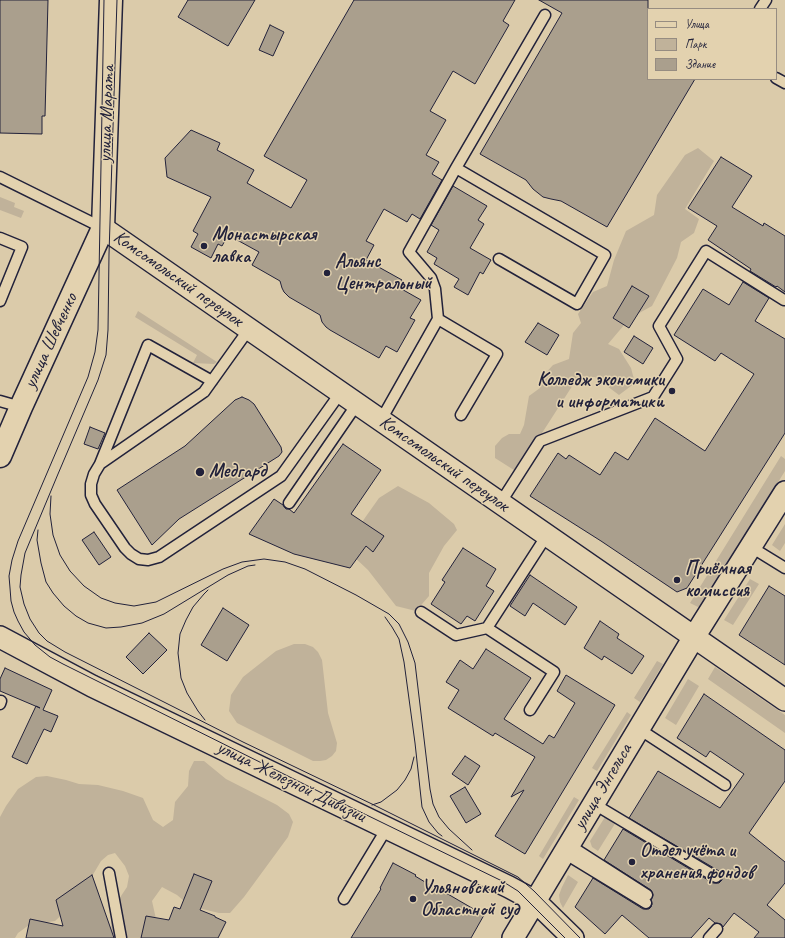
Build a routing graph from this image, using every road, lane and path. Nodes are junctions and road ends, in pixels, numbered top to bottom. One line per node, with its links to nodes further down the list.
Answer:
1 (110, 0): 5 (street, улица Марата)
2 (545, 15): 3 (lane)
3 (456, 168): 7 (lane); 10 (lane)
4 (0, 177): 5 (lane)
5 (103, 228): 11 (street, Комсомольский переулок); 15 (street, улица Шевченко)
6 (0, 238): 9 (lane)
7 (499, 259)
8 (784, 300): 21 (lane)
9 (0, 301)
10 (438, 318): 16 (lane); 17 (lane)
11 (249, 329): 12 (lane); 13 (street, Комсомольский переулок)
12 (212, 381): 19 (lane); 19 (lane)
13 (349, 398): 17 (street, Комсомольский переулок); 19 (lane); 22 (lane)
14 (0, 401): 15 (lane)
15 (21, 407): 18 (street, улица Шевченко)
16 (461, 415)
17 (381, 420): 21 (street, Комсомольский переулок)
18 (0, 456)
19 (100, 464)
20 (785, 492): 24 (street, улица Энгельса)
21 (500, 502): 23 (street, Комсомольский переулок)
22 (290, 503)
23 (547, 535): 27 (lane); 29 (street, Комсомольский переулок)
24 (751, 547): 25 (lane); 29 (street, улица Энгельса)
25 (785, 568)
26 (421, 612): 27 (lane)
27 (487, 628): 31 (lane)
28 (0, 637): 35 (street, улица Железной Дивизии)
29 (694, 637): 30 (street, Комсомольский переулок); 32 (street, улица Энгельса)
30 (785, 700)
31 (530, 710)
32 (639, 728): 33 (lane); 34 (street, улица Энгельса)
33 (725, 785)
34 (594, 804): 36 (street, улица Энгельса); 38 (lane)
35 (387, 828): 39 (lane); 41 (street, улица Железной Дивизии)
36 (566, 849): 40 (lane); 41 (street, улица Энгельса)
37 (109, 873): 43 (lane)
38 (716, 877)
39 (344, 899)
40 (646, 899)
41 (535, 901): 44 (street, улица Энгельса); 45 (street, улица Железной Дивизии)
42 (717, 929): 46 (lane)
43 (121, 938)
44 (513, 938)
45 (573, 938)
46 (709, 938)

